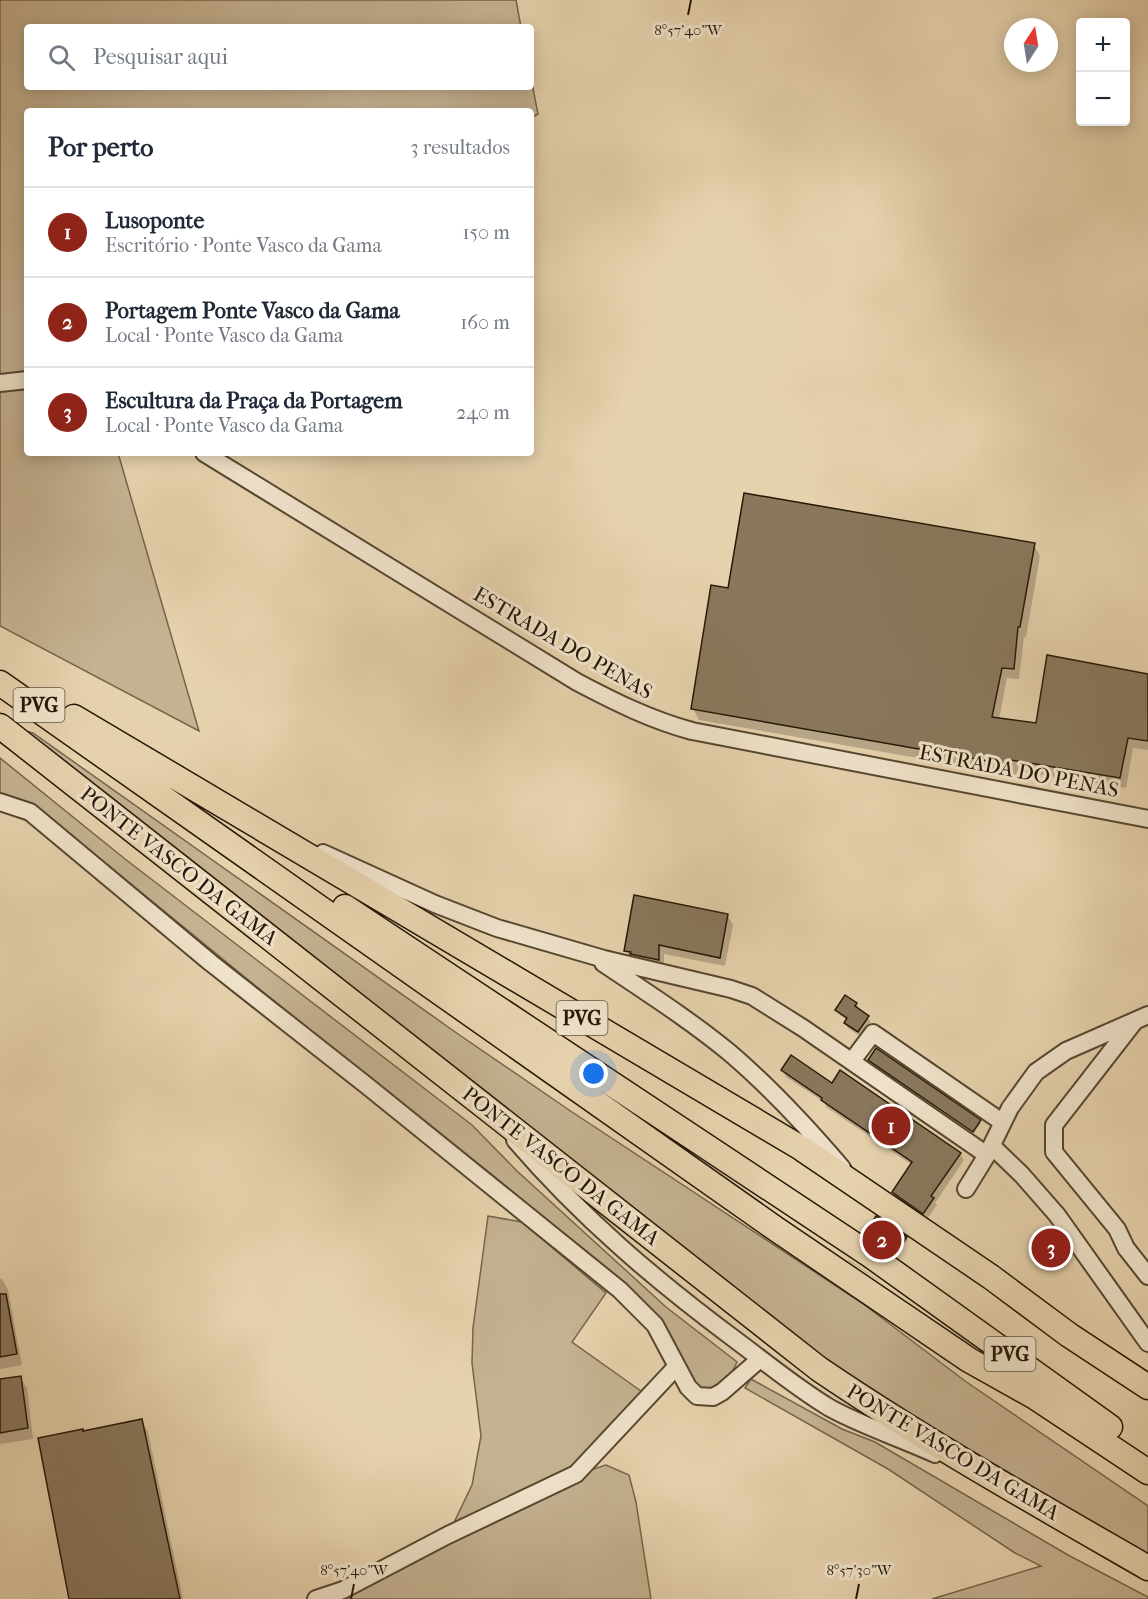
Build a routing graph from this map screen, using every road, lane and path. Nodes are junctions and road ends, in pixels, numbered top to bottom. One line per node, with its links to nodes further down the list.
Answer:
1 (24, 380): 2 (street)
2 (0, 383)
3 (209, 456): 9 (street, ESTRADA DO PENAS)
4 (0, 674): 8 (highway, PVG)
5 (0, 681): 23 (highway, PONTE VASCO DA GAMA / PVG); 24 (highway, PONTE VASCO DA GAMA / PVG)
6 (0, 726): 13 (highway, PONTE VASCO DA GAMA / PVG)
7 (0, 802): 21 (street)
8 (222, 805): 10 (street); 16 (highway, PVG)
9 (1148, 819)
10 (600, 954): 12 (street); 16 (street)
11 (1141, 1019): 14 (street); 18 (street)
12 (852, 1061): 14 (street); 15 (street)
13 (487, 1108): 20 (street); 25 (highway, PONTE VASCO DA GAMA / PVG)
14 (1002, 1122): 15 (street)
15 (989, 1151): 17 (street); 19 (street)
16 (858, 1186): 22 (highway, PVG)
17 (966, 1189)
18 (1148, 1276)
19 (1148, 1343)
20 (760, 1359): 21 (street); 25 (street)
21 (677, 1366): 27 (street)
22 (1148, 1387)
23 (1148, 1455)
24 (1148, 1472)
25 (989, 1477): 26 (highway, PONTE VASCO DA GAMA / PVG)
26 (1148, 1568)
27 (316, 1599)

